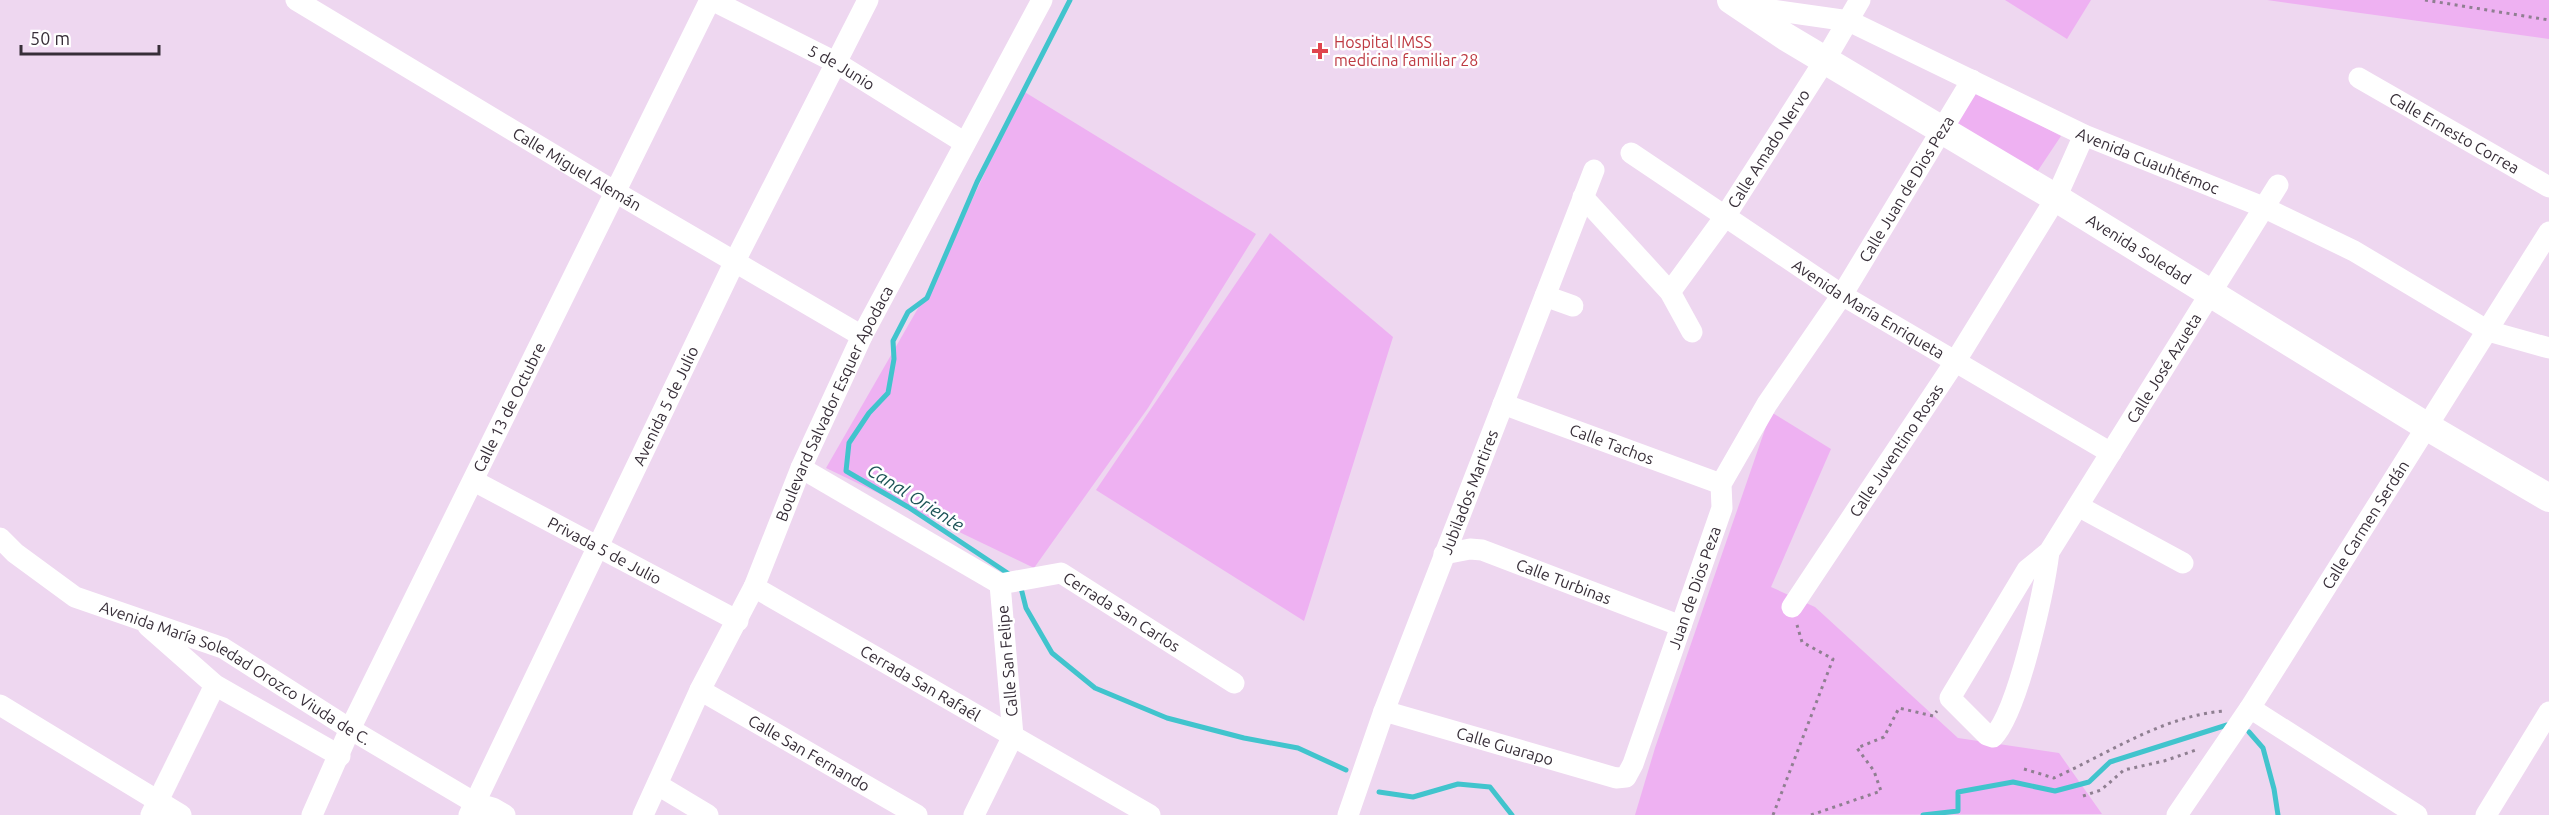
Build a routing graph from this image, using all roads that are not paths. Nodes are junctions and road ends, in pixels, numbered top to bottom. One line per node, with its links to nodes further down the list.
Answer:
1 (296, 0): 19 (street, Calle Miguel Alemán)
2 (711, 0): 9 (street, 5 de Junio); 19 (street, Calle 13 de Octubre)
3 (868, 0): 9 (street, Avenida 5 de Julio)
4 (1042, 0): 14 (street, Boulevard Salvador Esquer Apodaca)
5 (1860, 0): 7 (street, Calle Amado Nervo)
6 (1734, 3): 7 (street, Avenida Cuauhtémoc); 8 (main road, Avenida Soledad)
7 (1849, 21): 8 (street, Calle Amado Nervo); 11 (street, Avenida Cuauhtémoc)
8 (1825, 60): 12 (main road, Avenida Soledad); 23 (street, Calle Amado Nervo)
9 (835, 62): 14 (street, 5 de Junio); 25 (street, Avenida 5 de Julio)
10 (2359, 78): 18 (street, Calle Ernesto Correa)
11 (1972, 80): 12 (street, Calle Juan de Dios Peza); 13 (street, Avenida Cuauhtémoc)
12 (1940, 130): 21 (main road, Avenida Soledad); 28 (street, Calle Juan de Dios Peza)
13 (2084, 135): 21 (street, Calle Juventino Rosas); 22 (street, Avenida Cuauhtémoc)
14 (965, 142): 33 (street, Boulevard Salvador Esquer Apodaca)
15 (1631, 153): 23 (street, Avenida María Enriqueta)
16 (1594, 170): 20 (street, Jubilados Martires)
17 (2278, 185): 22 (street, Calle José Azueta)
18 (2549, 187)
19 (616, 193): 25 (street, Calle Miguel Alemán); 41 (street, Calle 13 de Octubre)
20 (1583, 197): 26 (street); 29 (street, Jubilados Martires)
21 (2056, 198): 27 (main road, Avenida Soledad); 35 (street, Calle Juventino Rosas)
22 (2263, 207): 27 (street, Calle José Azueta); 31 (street, Avenida Cuauhtémoc)
23 (1724, 218): 26 (street, Calle Amado Nervo); 28 (street, Avenida María Enriqueta)
24 (2549, 232): 31 (street, Calle Carmen Serdán)
25 (735, 261): 33 (street, Calle Miguel Alemán); 46 (street, Avenida 5 de Julio)
26 (1670, 292): 32 (street)
27 (2209, 293): 38 (main road, Avenida Soledad); 39 (street, Calle José Azueta)
28 (1842, 295): 35 (street, Avenida María Enriqueta); 37 (street, Calle Juan de Dios Peza)
29 (1545, 296): 30 (street); 36 (street, Jubilados Martires)
30 (1573, 306)
31 (2488, 331): 34 (street, Avenida Cuauhtémoc); 38 (street, Calle Carmen Serdán)
32 (1692, 332)
33 (862, 336): 40 (street, Boulevard Salvador Esquer Apodaca)
34 (2549, 348)
35 (1955, 363): 39 (street, Avenida María Enriqueta); 52 (street, Calle Juventino Rosas)
36 (1503, 404): 42 (street, Calle Tachos); 48 (street, Jubilados Martires)
37 (1767, 404): 42 (street, Juan de Dios Peza)
38 (2426, 426): 43 (main road, Avenida Soledad); 60 (street, Calle Carmen Serdán)
39 (2111, 453): 44 (street, Calle José Azueta)
40 (801, 468): 50 (street, Calle San Felipe); 51 (street, Boulevard Salvador Esquer Apodaca)
41 (474, 481): 46 (street, Privada 5 de Julio); 63 (street, Calle 13 de Octubre)
42 (1721, 484): 55 (street, Juan de Dios Peza)
43 (2549, 498)
44 (2078, 506): 47 (street, Calle José Azueta); 49 (street)
45 (0, 538): 53 (street, Avenida María Soledad Orozco Viuda de C.)
46 (598, 548): 54 (street, Privada 5 de Julio); 69 (street, Avenida 5 de Julio)
47 (2049, 552): 47 (street, Calle José Azueta)
48 (1444, 554): 55 (street, Calle Turbinas); 61 (street, Jubilados Martires)
49 (2183, 563)
50 (1000, 584): 56 (street, Cerrada San Carlos); 64 (street, Calle San Felipe)
51 (754, 587): 54 (street, Boulevard Salvador Esquer Apodaca); 64 (street, Cerrada San Rafaél)
52 (1792, 607)
53 (137, 616): 57 (street); 63 (street, Avenida María Soledad Orozco Viuda de C.)
54 (738, 621): 58 (street, Boulevard Salvador Esquer Apodaca)
55 (1680, 626): 66 (street, Juan de Dios Peza)
56 (1234, 683)
57 (215, 685): 65 (street); 68 (street)
58 (700, 690): 67 (street, Boulevard Salvador Esquer Apodaca); 75 (street, Calle San Fernando)
59 (0, 705): 68 (street)
60 (2250, 708): 79 (street, Calle Carmen Serdán); 80 (street)
61 (1384, 711): 66 (street, Calle Guarapo); 78 (street, Jubilados Martires)
62 (2549, 712): 81 (street)
63 (350, 729): 65 (street, Calle 13 de Octubre); 69 (street, Avenida María Soledad Orozco Viuda de C.)
64 (1013, 736): 76 (street, Calle San Felipe); 77 (street, Cerrada San Rafaél)
65 (340, 756): 71 (street, Calle 13 de Octubre)
66 (1626, 777)
67 (657, 785): 73 (street, Boulevard Salvador Esquer Apodaca); 74 (street)
68 (155, 807): 70 (street)
69 (475, 811): 72 (street, Avenida María Soledad Orozco Viuda de C.)
70 (182, 815)
71 (312, 815)
72 (505, 815)
73 (643, 815)
74 (708, 815)
75 (917, 815)
76 (974, 815)
77 (1150, 815)
78 (1348, 815)
79 (2177, 815)
80 (2417, 815)
81 (2486, 815)

